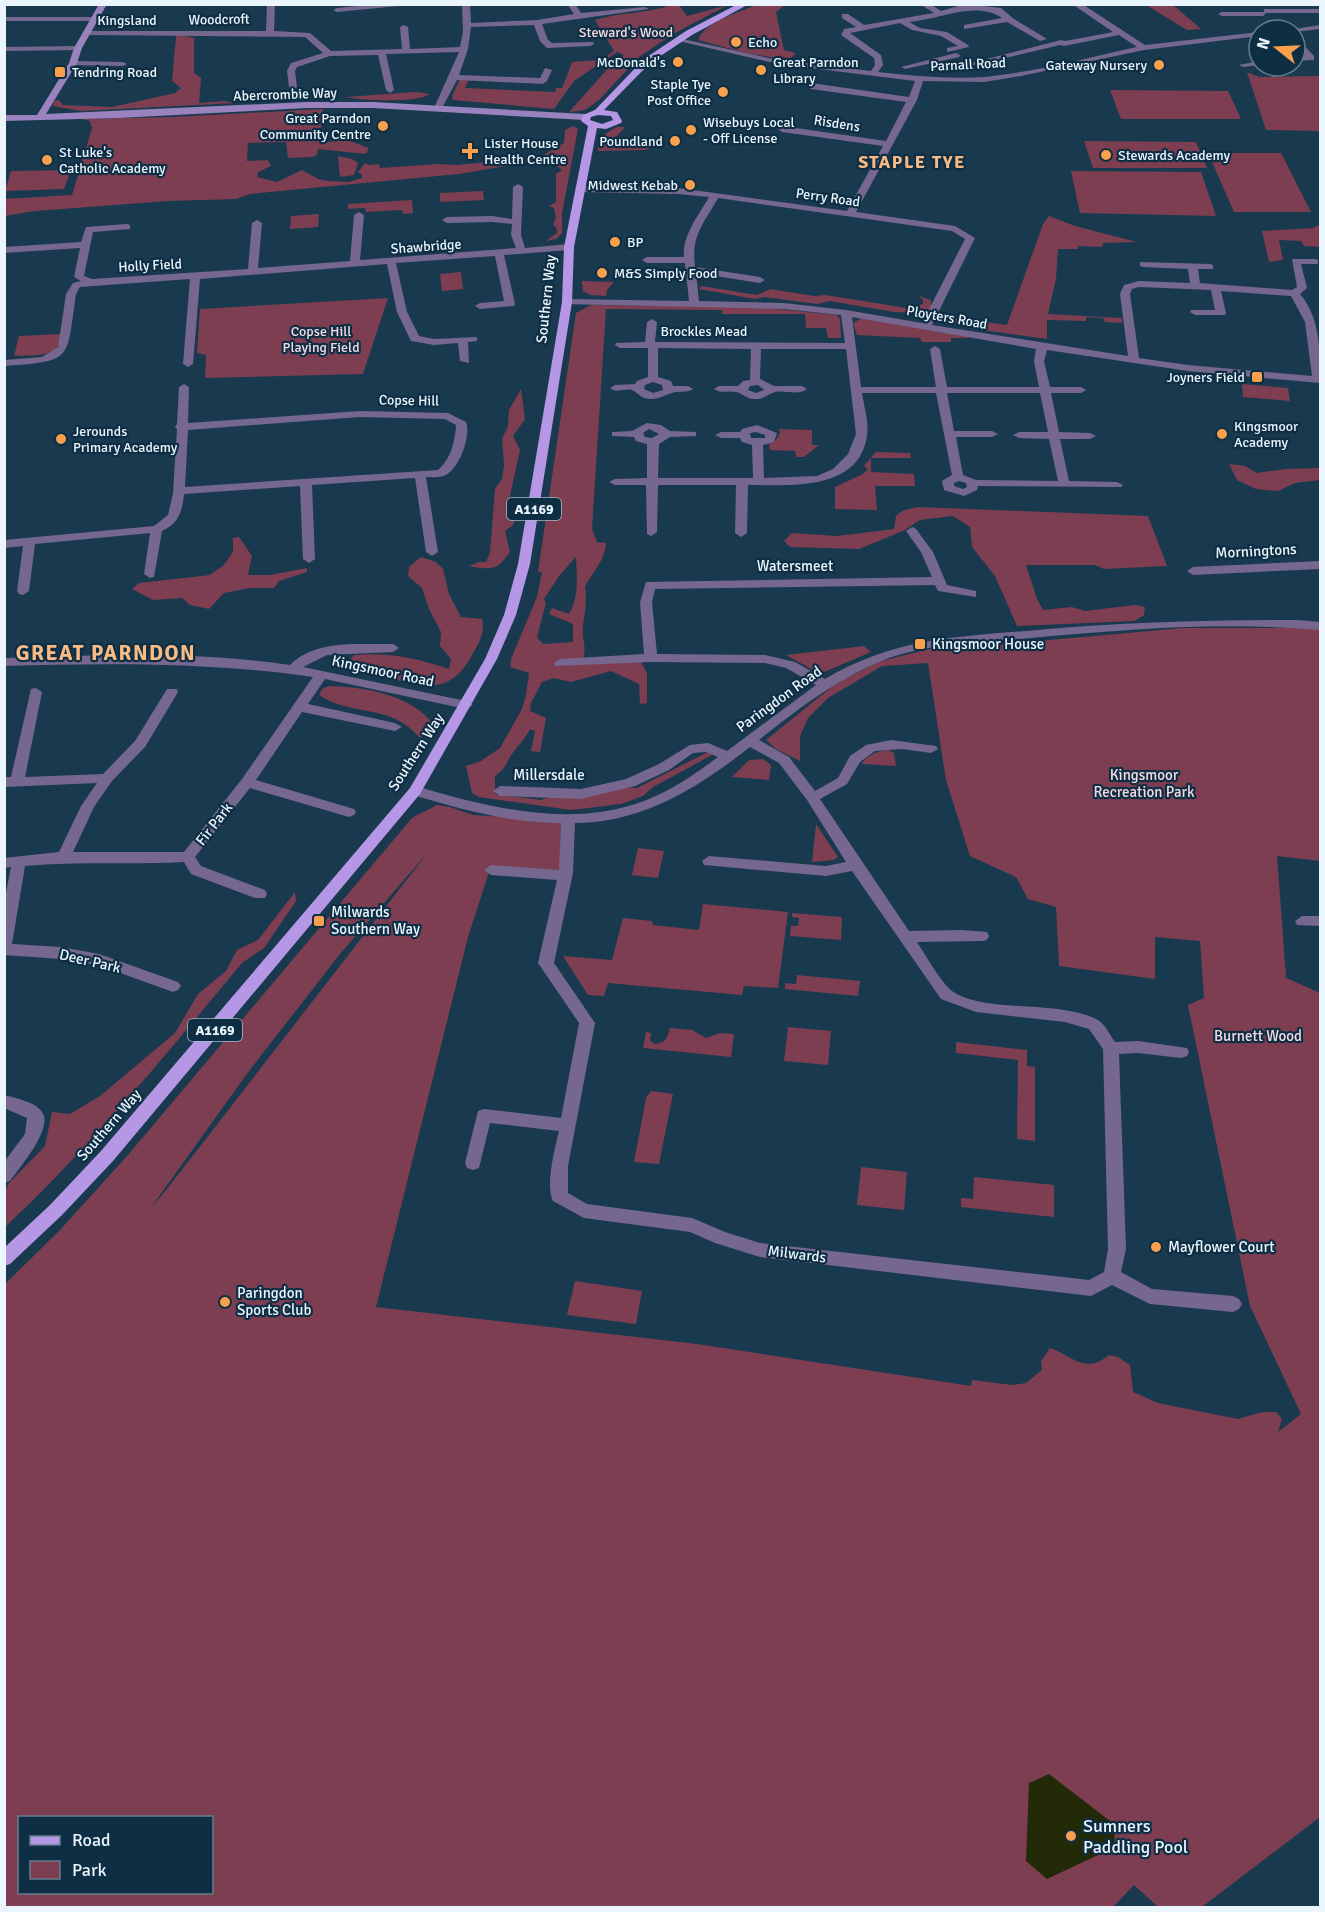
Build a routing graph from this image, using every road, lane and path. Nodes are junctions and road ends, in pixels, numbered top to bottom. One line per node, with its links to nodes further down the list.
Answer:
1 (103, 4): 17 (street)
2 (271, 4): 26 (street, Woodcroft)
3 (415, 4): 11 (street)
4 (466, 4): 21 (street)
5 (571, 4): 14 (street)
6 (745, 4): 33 (main road)
7 (924, 4): 13 (street)
8 (1076, 4): 30 (street)
9 (974, 6): 13 (street); 18 (street)
10 (645, 9): 14 (street)
11 (337, 10)
12 (1320, 11): 31 (street)
13 (941, 14): 20 (street)
14 (579, 16): 19 (street)
15 (845, 16): 23 (street)
16 (4, 19): 17 (street, Kingsland)
17 (94, 19): 27 (street)
18 (1008, 19): 24 (street); 32 (street)
19 (537, 22): 21 (street); 34 (street)
20 (903, 22): 23 (street); 29 (street)
21 (469, 24): 38 (street)
22 (404, 27): 39 (street)
23 (862, 27): 53 (street)
24 (967, 27)
25 (953, 31): 29 (street)
26 (270, 32): 28 (street, Woodcroft); 42 (street, Woodcroft)
27 (87, 33): 28 (street, Kingsland); 35 (street)
28 (167, 33)
29 (943, 33): 51 (street)
30 (1119, 33): 36 (street); 48 (street)
31 (1246, 35): 36 (street, Parnall Road)
32 (1042, 39)
33 (678, 40): 53 (street, Parnall Road); 61 (main road)
34 (590, 45)
35 (78, 48): 37 (street); 46 (street)
36 (1144, 48): 55 (street, Parnall Road)
37 (4, 49)
38 (464, 49): 39 (street); 54 (street)
39 (406, 50): 40 (street)
40 (381, 52): 42 (street); 58 (street)
41 (1307, 53): 44 (street)
42 (329, 54): 57 (street)
43 (1307, 58): 44 (street)
44 (1311, 58): 45 (street)
45 (1320, 58)
46 (74, 63): 47 (street); 62 (street)
47 (123, 64)
48 (971, 64)
49 (1247, 64): 50 (street)
50 (1243, 65)
51 (905, 67)
52 (548, 70): 54 (street)
53 (873, 74): 55 (street, Parnall Road)
54 (455, 76): 60 (street)
55 (920, 79): 59 (street)
56 (811, 86): 59 (street)
57 (293, 87)
58 (390, 90)
59 (913, 100): 66 (street)
60 (438, 108): 62 (street, Abercrombie Way); 64 (street, Abercrombie Way)
61 (608, 108): 64 (main road); 64 (main road)
62 (40, 117): 63 (street, Abercrombie Way)
63 (4, 118)
64 (589, 124): 68 (main road, Southern Way / A1169)
65 (782, 129): 66 (street, Risdens)
66 (888, 144): 70 (street)
67 (518, 187): 73 (street)
68 (580, 189): 69 (street, Perry Road); 77 (main road, Southern Way / A1169)
69 (715, 195): 70 (street, Perry Road); 86 (street)
70 (850, 214): 102 (street, Perry Road)
71 (359, 215): 85 (street)
72 (447, 220): 73 (street, Shawbridge)
73 (517, 222): 79 (street)
74 (257, 224): 89 (street)
75 (127, 227): 76 (street)
76 (84, 245): 78 (street); 92 (street)
77 (569, 247): 79 (street, Shawbridge); 96 (main road, Southern Way / A1169)
78 (4, 250)
79 (521, 250): 80 (street, Shawbridge)
80 (499, 254): 82 (street, Shawbridge); 98 (street)
81 (647, 260): 86 (street)
82 (391, 262): 85 (street, Shawbridge); 110 (street)
83 (1315, 262): 95 (street)
84 (1143, 264): 87 (street)
85 (355, 265): 89 (street, Shawbridge)
86 (688, 265): 91 (street); 97 (street)
87 (1192, 266): 88 (street); 93 (street)
88 (1210, 267)
89 (253, 272): 90 (street, Shawbridge)
90 (195, 276): 92 (street, Holly Field); 112 (street, Holly Field)
91 (760, 280)
92 (91, 282): 111 (street)
93 (1196, 286): 94 (street); 109 (street)
94 (1215, 288): 95 (street); 99 (street)
95 (1294, 293): 114 (street)
96 (567, 302): 97 (street, Ployters Road); 176 (main road, Southern Way / A1169)
97 (694, 304): 100 (street, Ployters Road)
98 (480, 306)
99 (1195, 312)
100 (846, 313): 102 (street, Ployters Road); 106 (street)
101 (652, 322): 104 (street, Brockles Mead)
102 (926, 326): 107 (street, Ployters Road)
103 (620, 345): 104 (street, Brockles Mead)
104 (652, 345): 105 (street, Brockles Mead); 113 (street, Brockles Mead)
105 (756, 346): 106 (street, Brockles Mead); 115 (street, Brockles Mead)
106 (849, 346): 125 (street)
107 (1042, 347): 109 (street, Ployters Road); 127 (street)
108 (935, 349): 126 (street)
109 (1134, 360): 114 (street, Ployters Road)
110 (465, 361)
111 (4, 363)
112 (188, 364)
113 (653, 379): 117 (street); 119 (street)
114 (1319, 379)
115 (755, 382): 122 (street); 123 (street)
116 (184, 387): 129 (street)
117 (638, 387): 118 (street); 119 (street)
118 (615, 388)
119 (669, 389): 120 (street)
120 (688, 389)
121 (719, 389): 122 (street)
122 (742, 389): 123 (street)
123 (769, 389): 124 (street)
124 (802, 389)
125 (856, 390): 126 (street); 148 (street)
126 (942, 390): 127 (street); 134 (street)
127 (1044, 390): 128 (street); 139 (street)
128 (1081, 390)
129 (180, 427): 143 (street, Copse Hill); 151 (street)
130 (616, 434): 131 (street)
131 (637, 434): 132 (street); 141 (street)
132 (666, 434): 133 (street); 141 (street)
133 (692, 434)
134 (950, 434): 135 (street); 149 (street)
135 (992, 434)
136 (722, 435): 137 (street)
137 (744, 435): 142 (street); 142 (street)
138 (1019, 435): 139 (street)
139 (1054, 435): 140 (street); 149 (street)
140 (1090, 435)
141 (653, 442): 146 (street)
142 (757, 444): 148 (street)
143 (420, 476): 144 (street, Copse Hill); 158 (street)
144 (306, 481): 151 (street, Copse Hill); 159 (street)
145 (615, 482): 146 (street)
146 (652, 482): 147 (street); 154 (street)
147 (741, 482): 148 (street); 155 (street)
148 (759, 482)
149 (1064, 484): 150 (street)
150 (1117, 485)
151 (179, 491): 152 (street)
152 (156, 529): 156 (street); 162 (street)
153 (912, 531): 163 (street)
154 (651, 532)
155 (741, 533)
156 (30, 541): 157 (street); 164 (street)
157 (4, 543)
158 (432, 552)
159 (309, 559)
160 (1320, 565): 161 (street, Morningtons)
161 (1193, 571)
162 (150, 574)
163 (940, 581): 165 (street, Watersmeet); 168 (street, Watersmeet)
164 (23, 591)
165 (972, 594)
166 (1320, 626): 173 (street, Paringdon Road)
167 (393, 648): 171 (street, Kingsmoor Road)
168 (651, 658): 170 (street); 173 (street)
169 (4, 662): 171 (street, Kingsmoor Road)
170 (560, 663)
171 (293, 670): 172 (street, Kingsmoor Road)
172 (322, 674): 176 (street, Kingsmoor Road); 177 (street, Fir Park)
173 (824, 684): 179 (street, Paringdon Road)
174 (36, 692): 183 (street)
175 (172, 692): 182 (street)
176 (466, 705): 185 (main road, Southern Way / A1169)
177 (300, 707): 178 (street); 184 (street, Fir Park)
178 (395, 726)
179 (749, 741): 181 (street, Paringdon Road); 187 (street)
180 (931, 749): 187 (street)
181 (729, 757): 186 (street, Millersdale); 189 (street, Paringdon Road)
182 (106, 778): 183 (street); 190 (street)
183 (11, 781)
184 (247, 782): 188 (street); 191 (street, Fir Park)
185 (415, 791): 189 (street, Paringdon Road); 210 (main road, Southern Way / A1169)
186 (500, 791)
187 (812, 797): 194 (street)
188 (349, 812)
189 (568, 818): 196 (street, Milwards)
190 (64, 857): 191 (street); 193 (street)
191 (188, 857): 197 (street, Fir Park)
192 (709, 861): 194 (street)
193 (12, 863): 202 (street, Deer Park)
194 (856, 865): 201 (street)
195 (491, 870): 196 (street)
196 (566, 876): 207 (street, Milwards)
197 (260, 894)
198 (1302, 921): 199 (street)
199 (1320, 921)
200 (982, 936): 201 (street)
201 (906, 937): 204 (street)
202 (4, 948): 203 (street, Deer Park)
203 (173, 986)
204 (1112, 1048): 205 (street); 211 (street)
205 (1180, 1052)
206 (4, 1101): 209 (street)
207 (568, 1125): 208 (street); 211 (street, Milwards)
208 (473, 1163)
209 (4, 1176)
210 (4, 1259)
211 (1112, 1276): 212 (street)
212 (1233, 1304)

